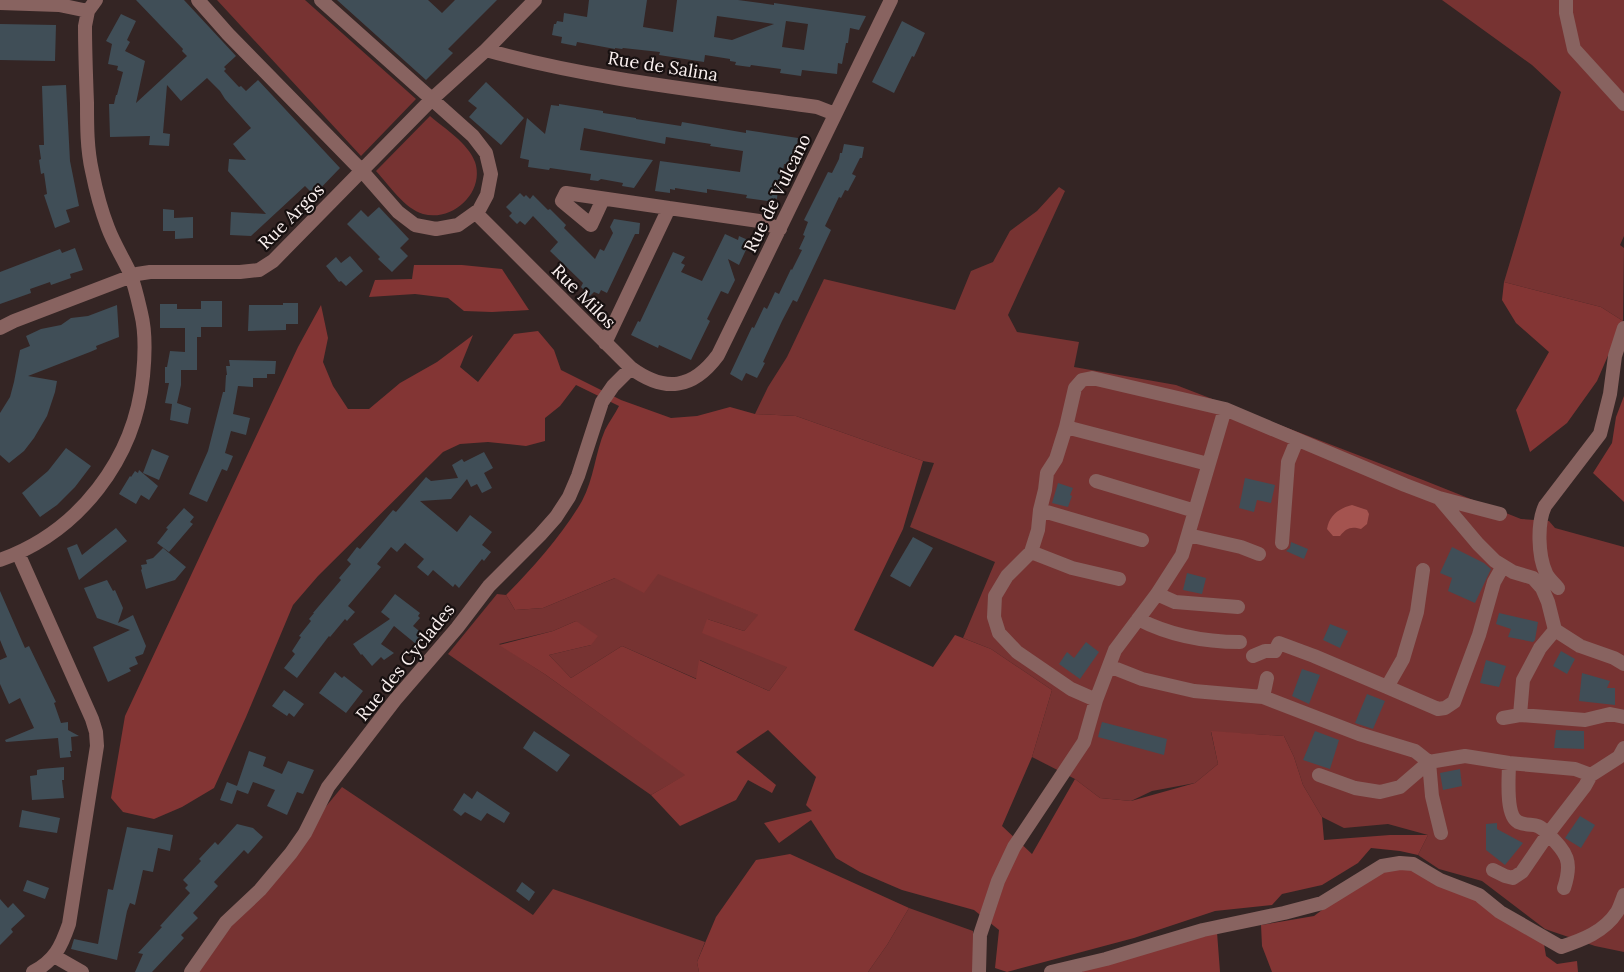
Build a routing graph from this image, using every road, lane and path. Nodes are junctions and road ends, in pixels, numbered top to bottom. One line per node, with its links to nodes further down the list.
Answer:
1 (198, 0): 12 (street)
2 (321, 0): 9 (street)
3 (535, 0): 8 (street)
4 (891, 0): 11 (street, Rue de Vulcano)
5 (1566, 0): 10 (street)
6 (0, 3): 7 (street)
7 (92, 5): 17 (street)
8 (486, 50): 9 (street); 11 (street, Rue de Salina)
9 (432, 99): 12 (street); 15 (street)
10 (1624, 104)
11 (835, 114): 16 (street, Rue de Vulcano)
12 (362, 171): 15 (street); 17 (street, Rue Argos)
13 (603, 199): 14 (street)
14 (669, 208): 16 (street); 20 (street)
15 (476, 213): 20 (street, Rue Milos)
16 (780, 229): 22 (street, Rue de Vulcano)
17 (131, 276): 18 (street, Rue Argos); 36 (street)
18 (0, 328)
19 (1624, 328): 42 (street)
20 (605, 343): 21 (street, Rue Milos)
21 (631, 368): 22 (street, Rue Milos); 71 (street, Rue des Cyclades)
22 (678, 384)
23 (1225, 410): 24 (street); 25 (street); 26 (street)
24 (1066, 427): 26 (street); 29 (street)
25 (1297, 440): 28 (street); 34 (street)
26 (1208, 464): 30 (street)
27 (1096, 481): 30 (street)
28 (1439, 498): 31 (street); 39 (street)
29 (1040, 510): 33 (street); 35 (street)
30 (1195, 511): 32 (street)
31 (1500, 514)
32 (1188, 535): 37 (street); 43 (street)
33 (1142, 540)
34 (1282, 543)
35 (1031, 552): 41 (street); 54 (street)
36 (18, 554): 38 (street); 68 (street)
37 (1259, 554)
38 (0, 560)
39 (1503, 566): 46 (street); 52 (street)
40 (1424, 570): 52 (street)
41 (1119, 579)
42 (1558, 588)
43 (1157, 594): 44 (street); 45 (street)
44 (1238, 608)
45 (1138, 619): 47 (street); 50 (street)
46 (1555, 630): 49 (street); 55 (street)
47 (1240, 642)
48 (1253, 656): 52 (street)
49 (1624, 664)
50 (1109, 666): 53 (street); 54 (street)
51 (1267, 678): 53 (street)
52 (1387, 687)
53 (1263, 697): 59 (street)
54 (1096, 700): 72 (street)
55 (1520, 715): 56 (street); 57 (street)
56 (1624, 717)
57 (1503, 718)
58 (1624, 747): 62 (street)
59 (1429, 762): 60 (street); 61 (street); 63 (street)
60 (1509, 763): 62 (street); 64 (street)
61 (1318, 775)
62 (1591, 775): 64 (street)
63 (1441, 833)
64 (1548, 834): 65 (street); 66 (street)
65 (1493, 870)
66 (1564, 888)
67 (1624, 895): 73 (street)
68 (54, 956): 69 (street); 70 (street)
69 (33, 972)
70 (82, 972)
71 (191, 972)
72 (979, 972)
73 (1051, 972)

